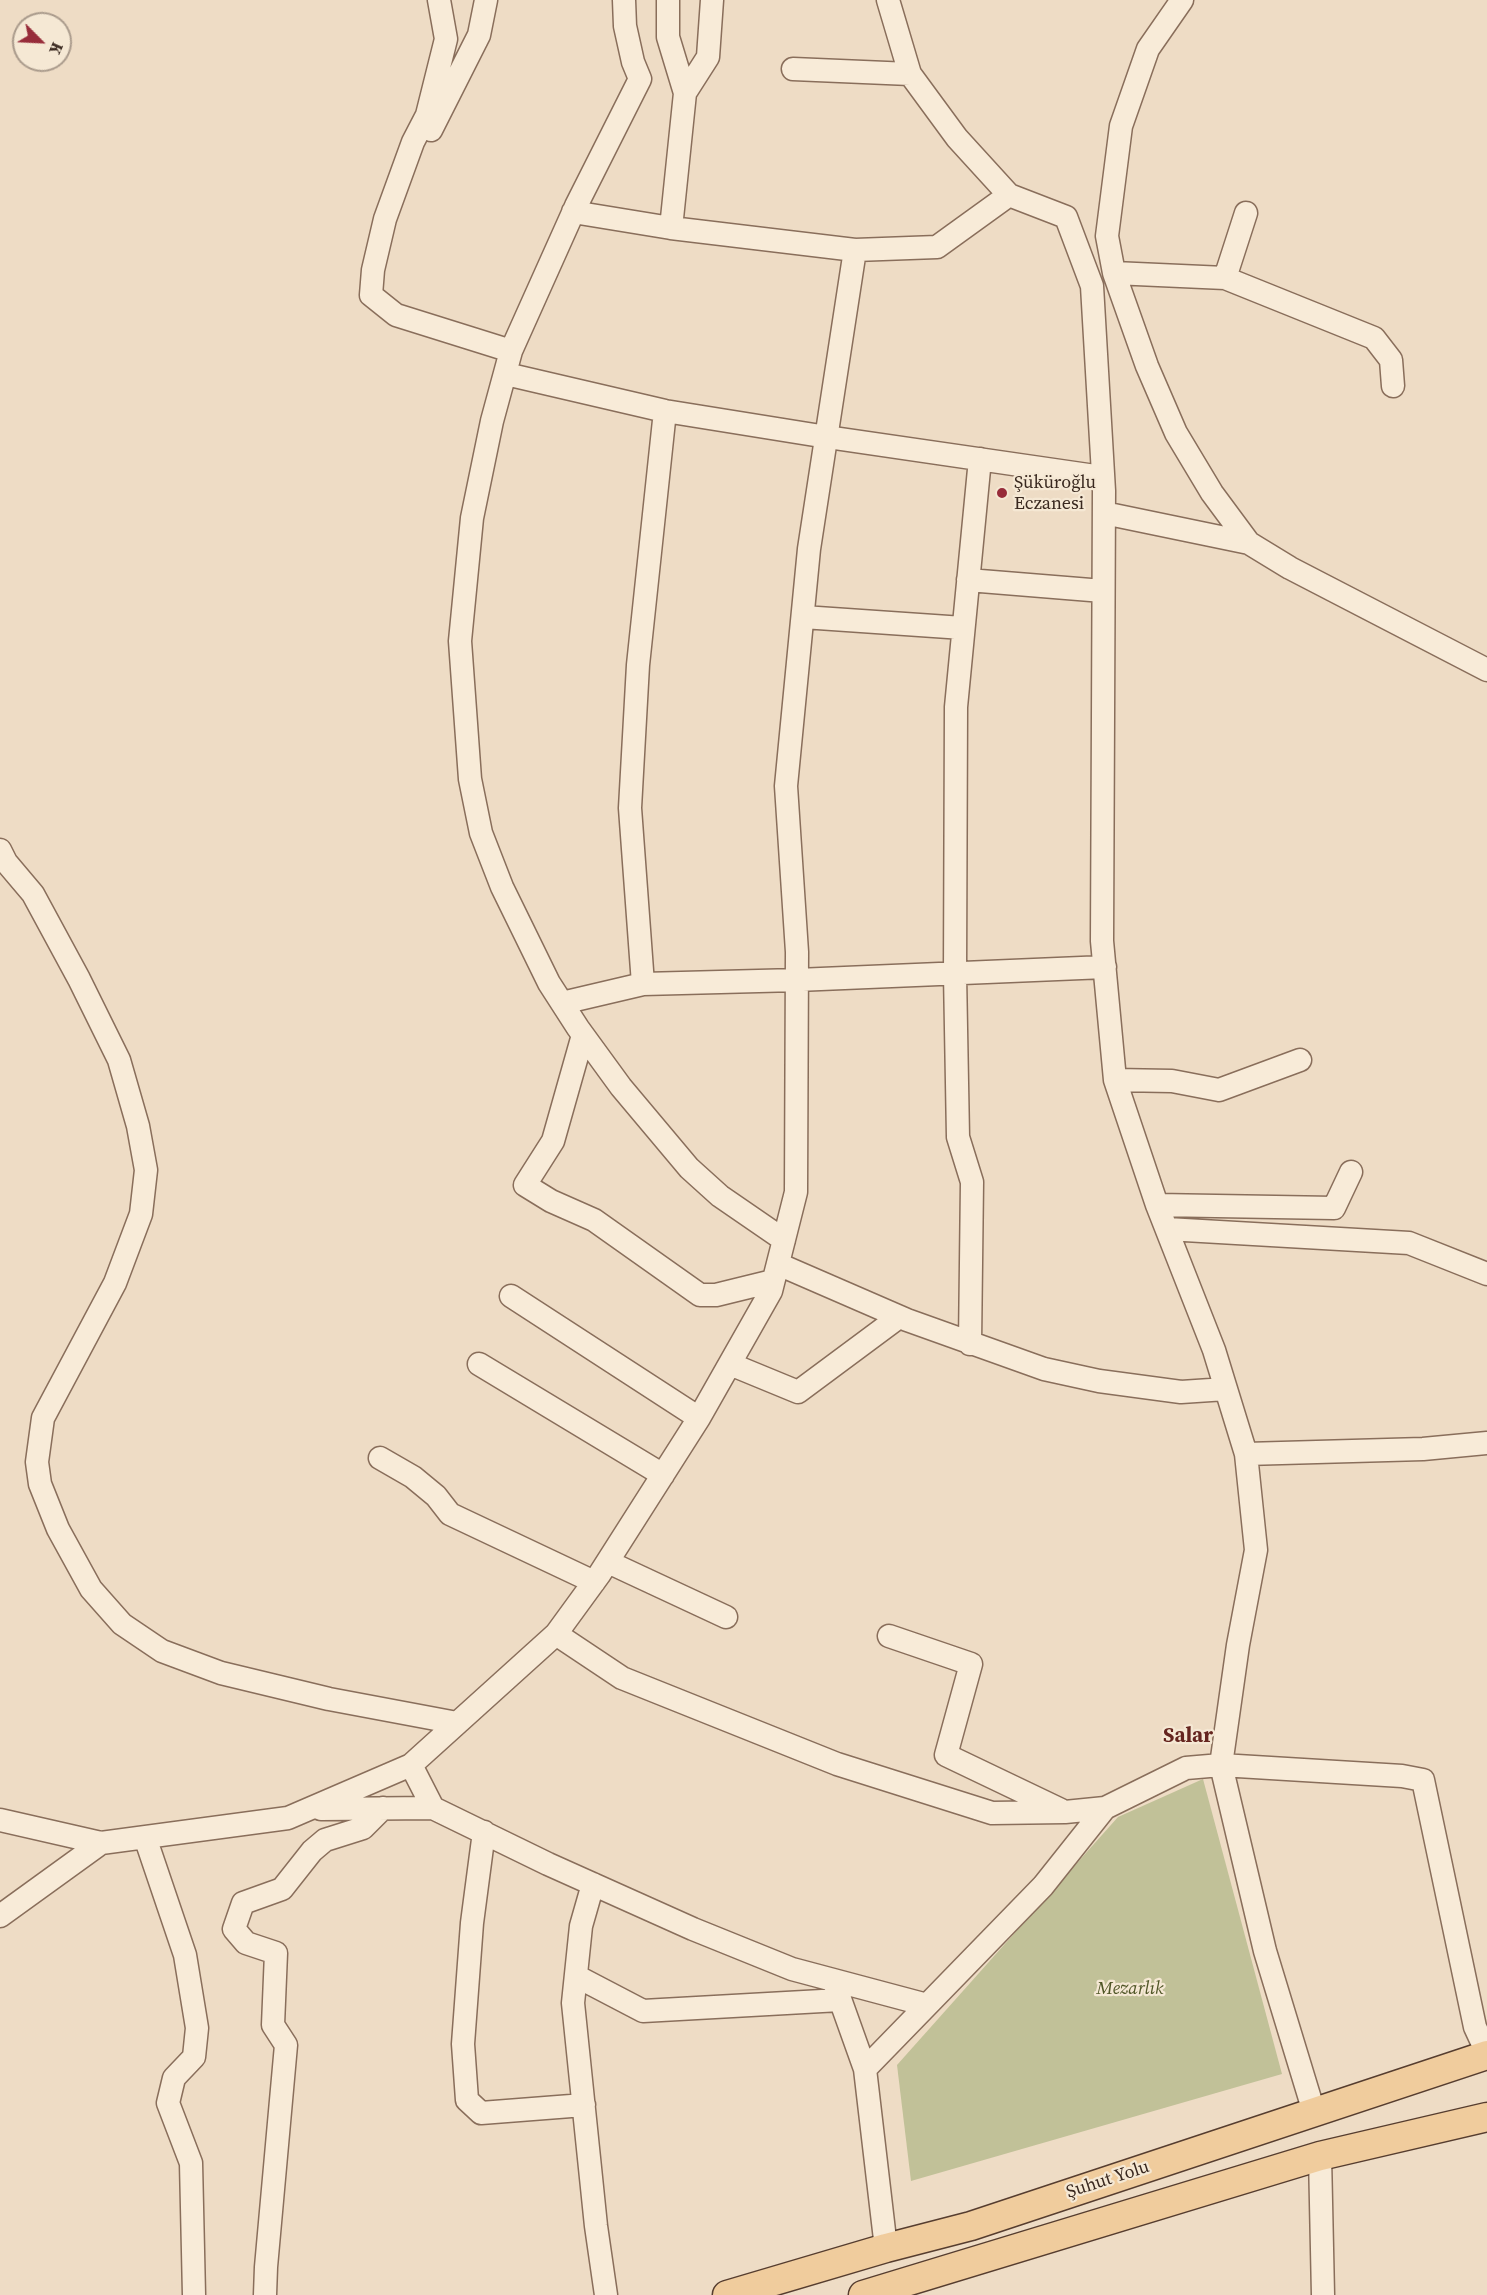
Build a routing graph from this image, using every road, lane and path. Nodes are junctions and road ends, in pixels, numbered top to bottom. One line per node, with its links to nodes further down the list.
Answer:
1 (439, 0): 11 (street)
2 (486, 0): 11 (street)
3 (624, 0): 13 (street)
4 (668, 0): 10 (street)
5 (712, 0): 10 (street)
6 (888, 0): 9 (street)
7 (1182, 0): 17 (street)
8 (793, 69): 9 (street)
9 (910, 74): 12 (street)
10 (685, 93): 15 (street)
11 (413, 142): 19 (street)
12 (1009, 195): 16 (street); 25 (street)
13 (573, 212): 15 (street); 19 (street)
14 (1246, 213): 18 (street)
15 (671, 228): 16 (street)
16 (855, 250): 23 (street)
17 (1114, 273): 18 (street); 27 (street)
18 (1225, 278): 21 (street)
19 (511, 351): 20 (street)
20 (506, 375): 22 (street); 38 (street)
21 (1394, 386)
22 (665, 411): 23 (street); 37 (street)
23 (827, 438): 24 (street); 30 (street)
24 (980, 459): 25 (street); 28 (street)
25 (1102, 477): 26 (street)
26 (1104, 513): 27 (street); 29 (street)
27 (1249, 543): 32 (street)
28 (968, 580): 29 (street); 31 (street)
29 (1103, 591): 34 (street)
30 (803, 617): 31 (street); 36 (street)
31 (963, 628): 35 (street)
32 (1487, 670)
33 (0, 850): 64 (street)
34 (1105, 968): 35 (street); 41 (street)
35 (955, 974): 36 (street); 50 (street)
36 (797, 980): 37 (street); 45 (street)
37 (643, 984): 38 (street)
38 (562, 1003): 39 (street)
39 (583, 1035): 45 (street); 46 (street)
40 (1300, 1060): 41 (street)
41 (1115, 1080): 43 (street)
42 (1351, 1172): 43 (street)
43 (1157, 1205): 44 (street)
44 (1167, 1229): 47 (street); 53 (street)
45 (784, 1240): 46 (street)
46 (776, 1273): 49 (street); 52 (street)
47 (1487, 1274)
48 (511, 1296): 54 (street)
49 (899, 1317): 50 (street); 52 (street)
50 (970, 1344): 53 (street)
51 (479, 1364): 58 (street)
52 (730, 1364): 54 (street)
53 (1226, 1389): 56 (street)
54 (699, 1418): 58 (street)
55 (1487, 1443): 56 (street)
56 (1246, 1454): 66 (street)
57 (380, 1458): 60 (street)
58 (663, 1475): 59 (street)
59 (608, 1562): 60 (street); 61 (street)
60 (594, 1582): 62 (street)
61 (726, 1617)
62 (556, 1634): 64 (street); 71 (street)
63 (889, 1636): 71 (street)
64 (458, 1723): 65 (street)
65 (411, 1765): 68 (street); 70 (street)
66 (1221, 1766): 69 (street); 81 (street); 84 (street)
67 (383, 1808): 68 (street); 70 (street); 90 (street)
68 (433, 1808): 73 (street)
69 (1105, 1808): 71 (street); 80 (street)
70 (309, 1809): 74 (street)
71 (1065, 1812)
72 (0, 1820): 75 (street)
73 (484, 1832): 76 (street); 83 (street)
74 (145, 1838): 75 (street); 89 (street)
75 (102, 1843): 77 (street)
76 (593, 1884): 78 (street); 79 (street)
77 (0, 1917)
78 (576, 1976): 79 (street); 83 (street)
79 (837, 1990): 80 (street); 82 (street)
80 (927, 2005): 82 (street)
81 (1487, 2054): 84 (main road, Şuhut Yolu)
82 (865, 2069): 87 (street)
83 (584, 2105): 91 (street)
84 (1314, 2112): 87 (main road, Şuhut Yolu)
85 (1487, 2117): 86 (main road)
86 (1320, 2156): 88 (main road); 94 (street)
87 (886, 2248): 92 (main road, Şuhut Yolu)
88 (913, 2287): 93 (main road)
89 (194, 2295)
90 (265, 2295)
91 (606, 2295)
92 (727, 2295)
93 (863, 2295)
94 (1323, 2295)

